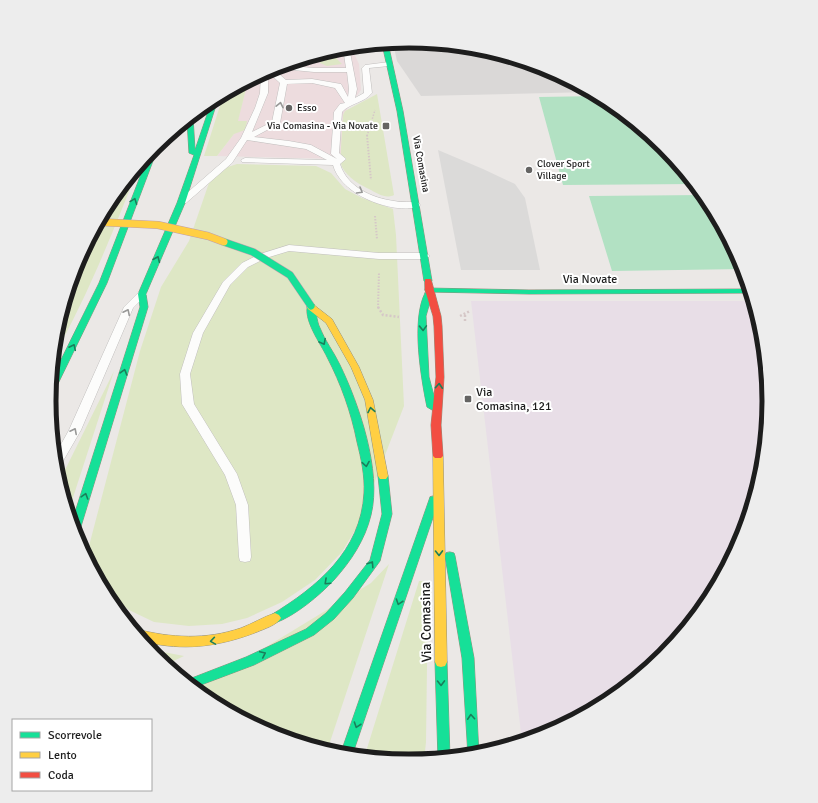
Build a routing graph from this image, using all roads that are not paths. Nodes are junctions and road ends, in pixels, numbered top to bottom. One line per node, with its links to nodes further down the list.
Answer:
1 (386, 49): 3 (main road, Via Comasina)
2 (347, 54): 5 (lane)
3 (389, 64): 9 (lane); 18 (main road, Via Comasina)
4 (292, 68): 5 (lane)
5 (350, 70): 9 (lane)
6 (275, 75): 8 (lane)
7 (265, 79): 12 (lane)
8 (284, 82): 9 (lane); 12 (lane, one-way to 8)
9 (350, 103): 15 (lane)
10 (212, 109): 16 (main road)
11 (190, 124): 16 (main road)
12 (245, 138): 15 (lane); 17 (lane)
13 (245, 160): 15 (lane)
14 (150, 161): 25 (main road, one-way to 14)
15 (336, 163): 18 (lane, one-way to 18)
16 (193, 164): 17 (main road)
17 (181, 203): 23 (main road, one-way to 17)
18 (416, 204): 20 (main road, Via Comasina)
19 (105, 222): 24 (main road, bridge)
20 (425, 256): 21 (main road, Via Comasina); 30 (lane)
21 (429, 290): 22 (main road, Via Novate); 26 (main road, Via Comasina, one-way to 21); 26 (main road, Via Comasina, one-way to 26)
22 (745, 291)
23 (142, 294): 27 (lane, one-way to 23); 29 (main road, one-way to 23)
24 (311, 306): 31 (main road, one-way to 31); 32 (main road, one-way to 24)
25 (56, 380)
26 (436, 425): 28 (main road, Via Comasina)
27 (60, 456)
28 (439, 486): 33 (main road, one-way to 33); 34 (main road, Via Comasina, one-way to 28); 35 (main road, Via Comasina, one-way to 35)
29 (77, 523)
30 (245, 557)
31 (145, 637)
32 (195, 682)
33 (348, 749)
34 (474, 749)
35 (444, 753)

